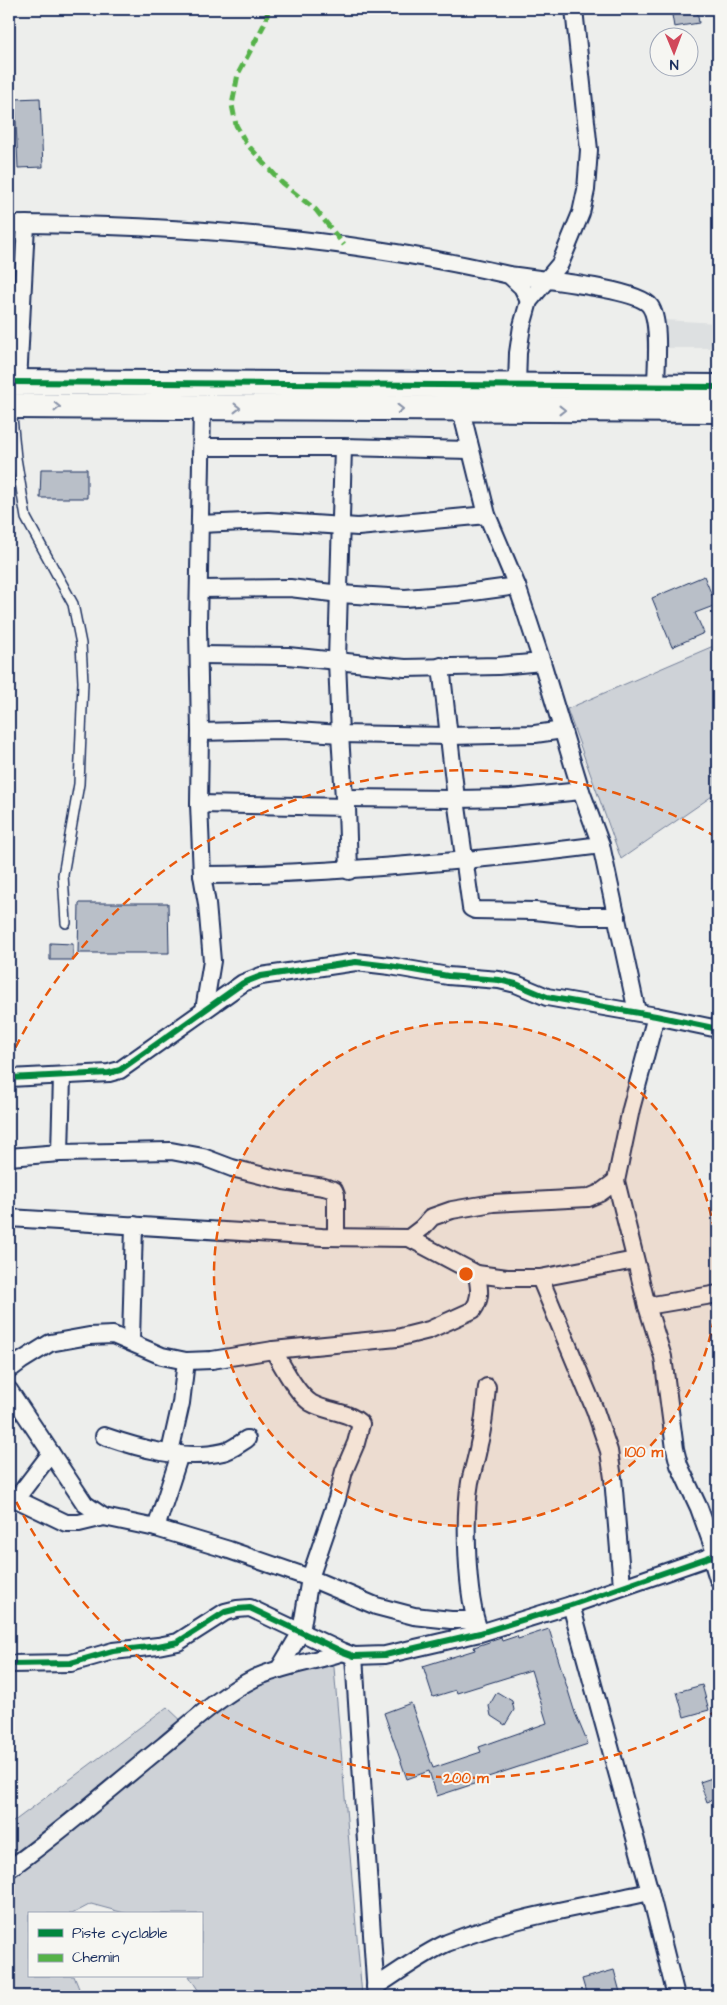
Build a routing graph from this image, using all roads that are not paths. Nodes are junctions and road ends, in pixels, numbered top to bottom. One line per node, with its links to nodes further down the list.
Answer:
1 (574, 9): 5 (street)
2 (9, 224): 3 (street)
3 (26, 224): 4 (street); 7 (street)
4 (509, 276): 5 (street); 6 (street)
5 (546, 280): 6 (street); 9 (street)
6 (529, 301): 8 (street)
7 (13, 382): 8 (street)
8 (517, 385): 9 (street)
9 (656, 386): 10 (street)
10 (718, 386)
11 (10, 406): 12 (street, one-way to 12); 41 (lane)
12 (202, 408): 13 (street, one-way to 13); 15 (street)
13 (461, 410): 14 (street, one-way to 14); 17 (street)
14 (718, 410)
15 (202, 447): 16 (street); 19 (street)
16 (343, 447): 17 (street); 20 (street)
17 (470, 450): 18 (street)
18 (487, 515): 20 (street); 21 (street)
19 (200, 524): 20 (street); 22 (street)
20 (341, 527): 23 (street)
21 (517, 586): 23 (street); 26 (street)
22 (200, 589): 23 (street); 24 (street)
23 (340, 594): 25 (street)
24 (200, 655): 25 (street); 29 (street)
25 (337, 660): 27 (street); 30 (street)
26 (542, 662): 27 (street); 28 (street)
27 (441, 666): 31 (street)
28 (563, 730): 31 (street); 32 (street)
29 (200, 732): 30 (street); 35 (street)
30 (340, 734): 31 (street); 34 (street)
31 (449, 736): 33 (street)
32 (581, 791): 33 (street); 36 (street)
33 (456, 799): 34 (street); 37 (street)
34 (346, 802): 35 (street); 38 (street)
35 (199, 804): 39 (street)
36 (601, 845): 37 (street); 40 (street)
37 (464, 860): 38 (street); 40 (street)
38 (349, 871): 39 (street)
39 (202, 875): 42 (street)
40 (617, 916): 43 (street)
41 (66, 922)
42 (204, 1010): 43 (street); 46 (street)
43 (636, 1012): 44 (street)
44 (656, 1016): 45 (street); 50 (street)
45 (718, 1029)
46 (62, 1076): 47 (street); 48 (street)
47 (9, 1078)
48 (60, 1153): 49 (street); 53 (street)
49 (9, 1157)
50 (616, 1181): 54 (street); 55 (street)
51 (9, 1218): 52 (street)
52 (134, 1224): 53 (street); 60 (street)
53 (336, 1238): 54 (street)
54 (409, 1238): 56 (street)
55 (635, 1260): 57 (street); 59 (street)
56 (477, 1274): 57 (street); 61 (street)
57 (540, 1278): 76 (street)
58 (718, 1294): 59 (street)
59 (647, 1306): 73 (street)
60 (131, 1342): 62 (street); 63 (street)
61 (273, 1350): 62 (street); 74 (street)
62 (186, 1361): 69 (street)
63 (9, 1370)
64 (487, 1387): 78 (street)
65 (9, 1390): 68 (street)
66 (104, 1436): 69 (street)
67 (248, 1439): 69 (street)
68 (51, 1453): 70 (street); 71 (street)
69 (175, 1453): 72 (street)
70 (12, 1498): 71 (street)
71 (104, 1516): 72 (street)
72 (156, 1528): 74 (street)
73 (715, 1555): 75 (street); 76 (street)
74 (310, 1578): 78 (street); 79 (street)
75 (718, 1579)
76 (622, 1586): 77 (street)
77 (571, 1606): 78 (street); 84 (street)
78 (478, 1627): 80 (street)
79 (301, 1632): 80 (street); 81 (street); 82 (street)
80 (348, 1654): 82 (street); 85 (street)
81 (9, 1664)
82 (279, 1669): 83 (street)
83 (9, 1869)
84 (650, 1892): 85 (street); 86 (street)
85 (376, 1991)
86 (676, 1996)

